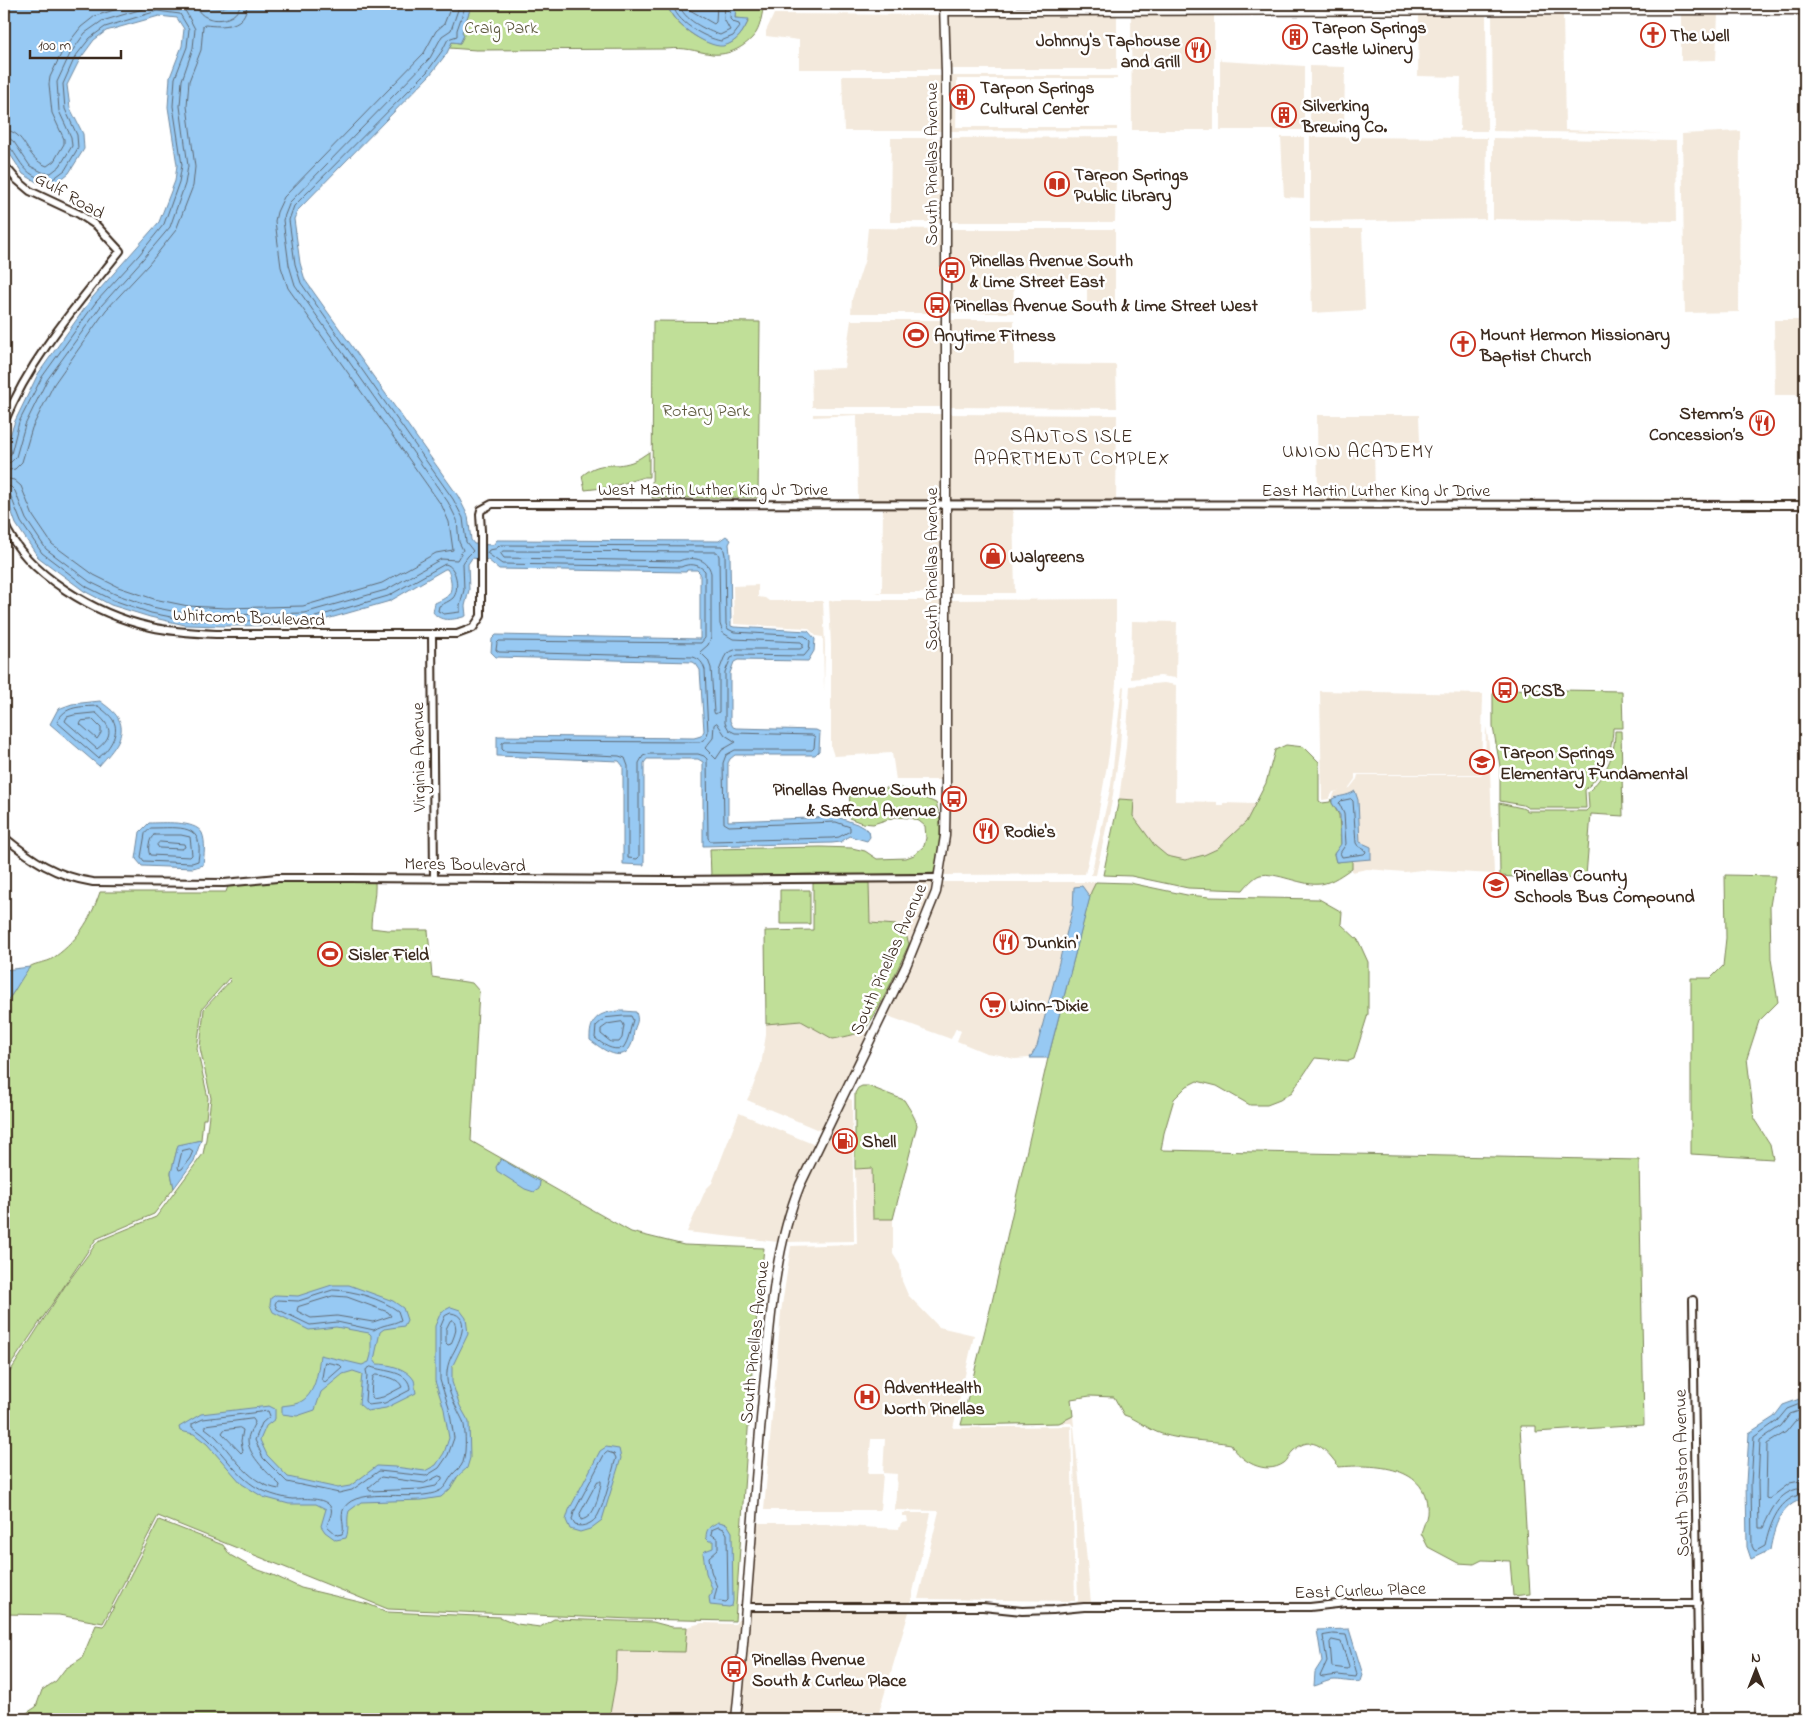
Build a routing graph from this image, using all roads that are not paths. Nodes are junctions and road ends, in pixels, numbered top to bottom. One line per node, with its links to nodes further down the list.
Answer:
1 (944, 8): 2 (main road); 5 (main road, South Pinellas Avenue)
2 (1805, 10)
3 (4, 165): 4 (street, Gulf Road)
4 (4, 423)
5 (946, 504): 6 (street, East Martin Luther King Jr Drive); 8 (street, West Martin Luther King Jr Drive); 11 (main road, South Pinellas Avenue)
6 (1805, 505)
7 (4, 523): 9 (street, Whitcomb Boulevard)
8 (471, 629): 9 (street, Whitcomb Boulevard)
9 (432, 634): 12 (street, Virginia Avenue)
10 (4, 837): 12 (street, Meres Boulevard)
11 (939, 878): 12 (street, Meres Boulevard); 15 (main road, South Pinellas Avenue)
12 (434, 879)
13 (1693, 1300): 14 (street, South Disston Avenue)
14 (1698, 1603): 15 (street, East Curlew Place); 17 (street, South Disston Avenue)
15 (745, 1606): 16 (main road, South Pinellas Avenue)
16 (736, 1719)
17 (1699, 1719)

